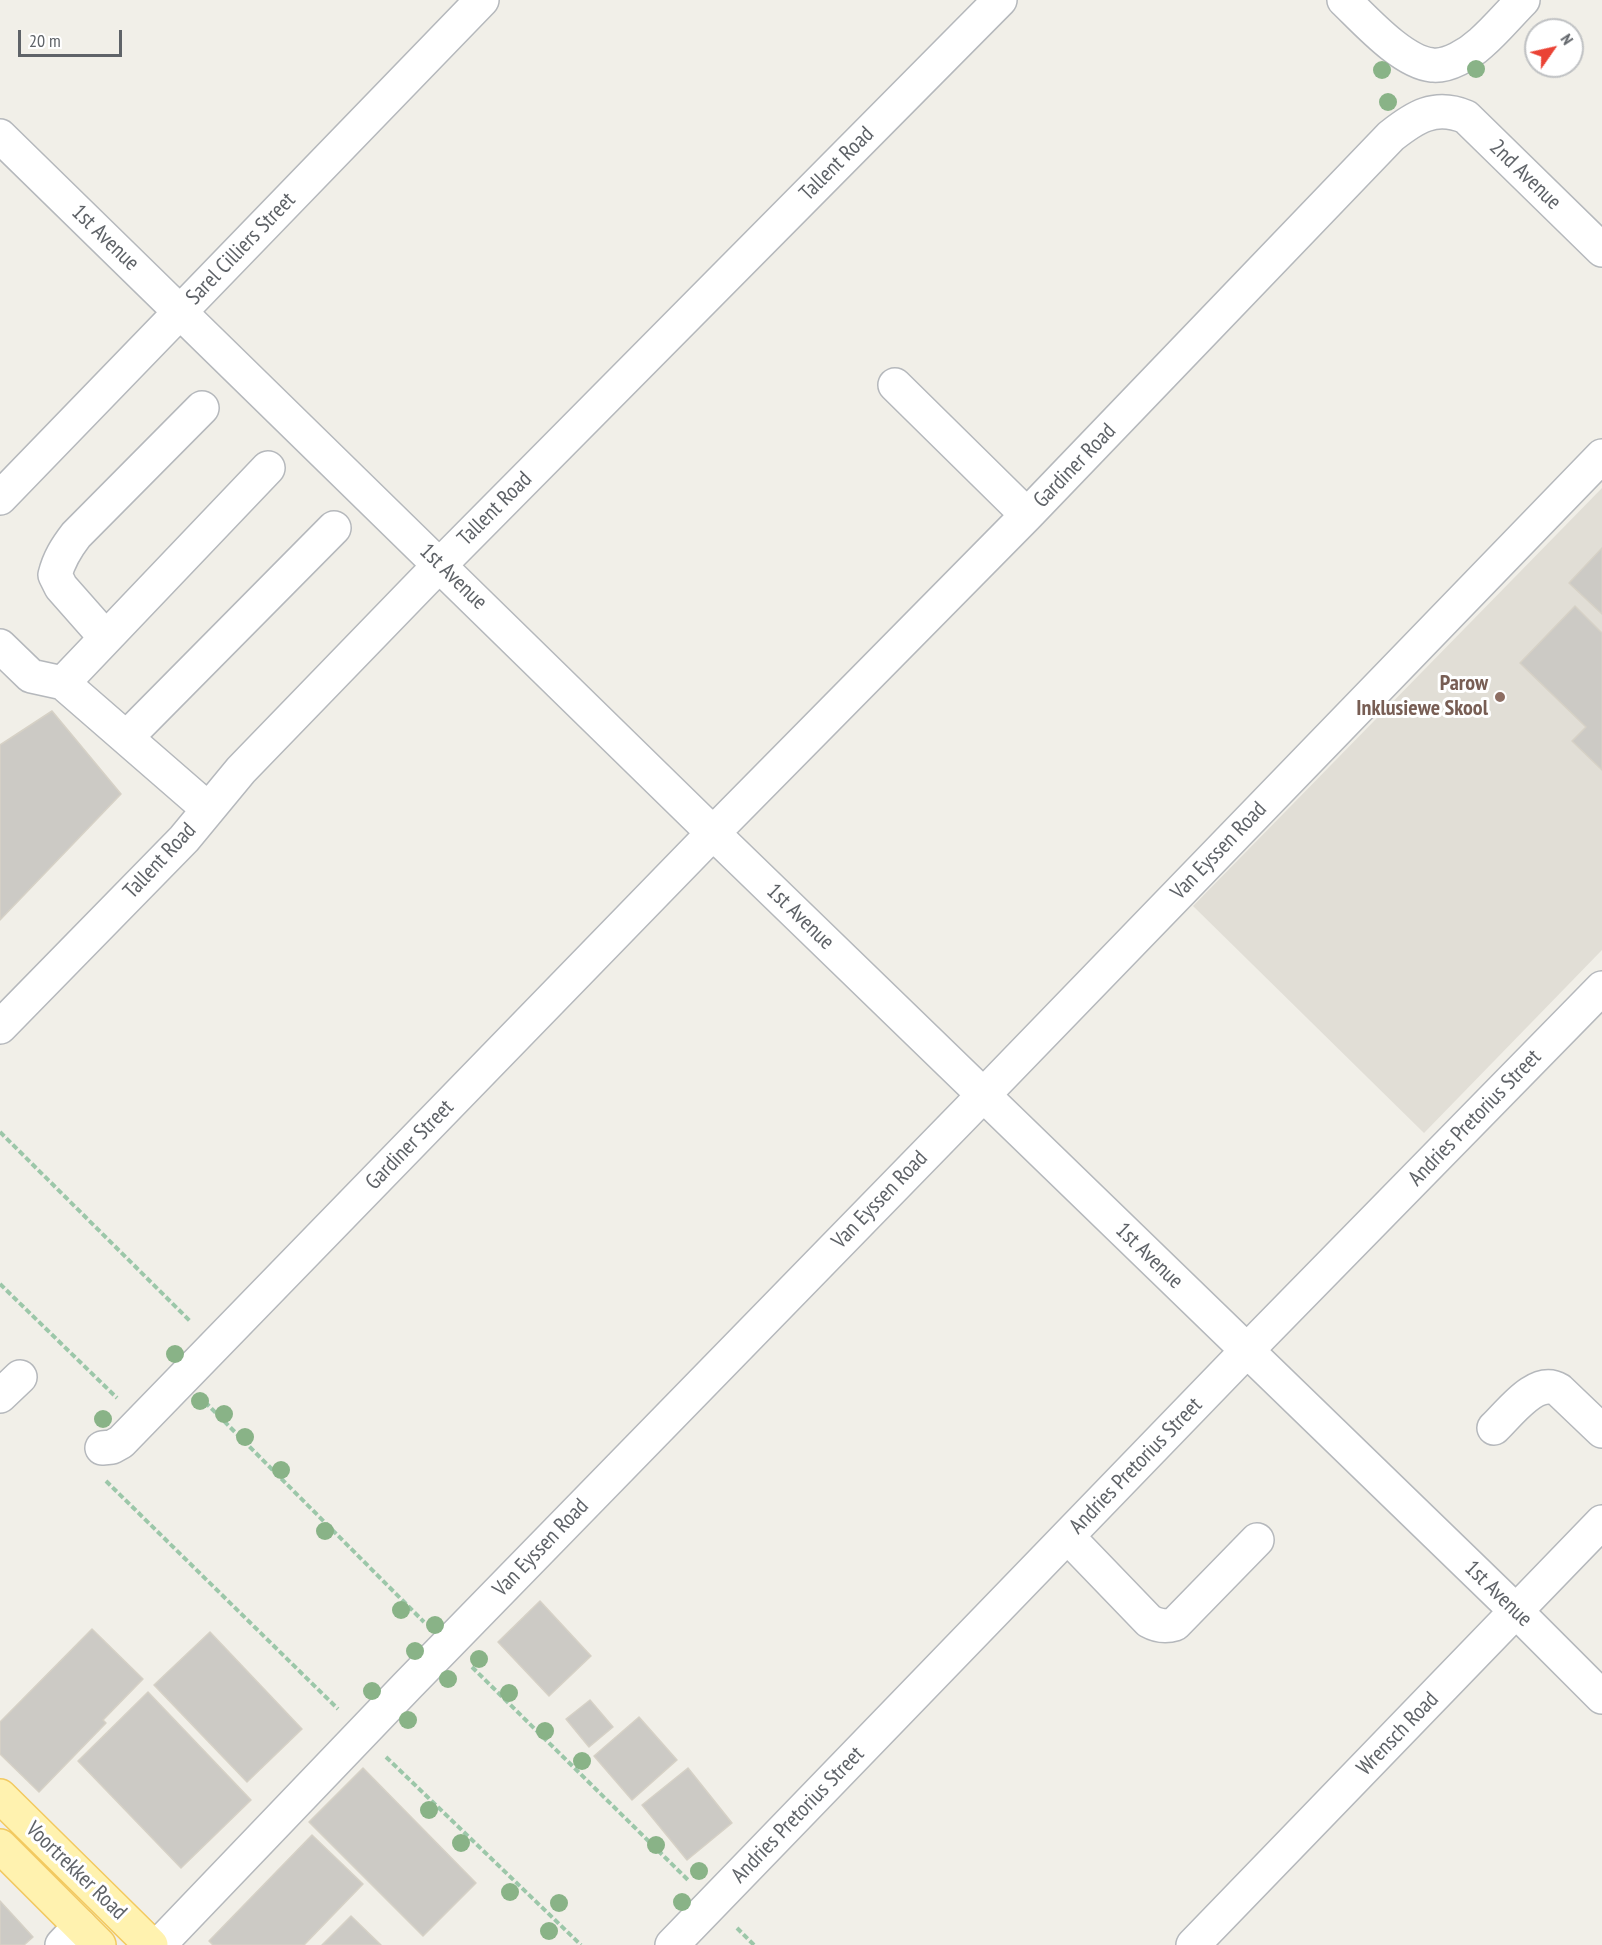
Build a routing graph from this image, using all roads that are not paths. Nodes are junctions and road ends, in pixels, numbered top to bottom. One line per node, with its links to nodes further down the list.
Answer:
1 (482, 0): 8 (street, Sarel Cilliers Street)
2 (1000, 0): 16 (street, Tallent Road)
3 (1344, 0): 4 (street)
4 (1523, 0)
5 (1442, 110): 7 (street, 2nd Avenue); 14 (street, Gardiner Road)
6 (0, 136): 8 (street, 1st Avenue)
7 (1602, 250)
8 (181, 313): 13 (street, Sarel Cilliers Street); 16 (street, 1st Avenue)
9 (895, 386): 14 (street)
10 (202, 408): 17 (street)
11 (1602, 456): 25 (street, Van Eyssen Road)
12 (268, 468): 17 (street)
13 (0, 498)
14 (1027, 515): 22 (street, Gardiner Road)
15 (334, 528): 20 (street)
16 (440, 565): 21 (street, Tallent Road); 22 (street, 1st Avenue)
17 (106, 638): 19 (street)
18 (0, 646): 19 (street)
19 (63, 683): 20 (street)
20 (127, 737): 21 (street)
21 (208, 809): 24 (street, Tallent Road)
22 (713, 832): 25 (street, 1st Avenue); 29 (street, Gardiner Street)
23 (1602, 988): 26 (street, Andries Pretorius Street)
24 (0, 1028)
25 (983, 1094): 26 (street, 1st Avenue); 39 (street, Van Eyssen Road)
26 (1247, 1352): 31 (street, Andries Pretorius Street); 33 (street, 1st Avenue)
27 (1494, 1428): 28 (street)
28 (1602, 1431)
29 (102, 1462)
30 (1602, 1522): 33 (street, Wrensch Road)
31 (1068, 1537): 32 (street); 40 (street, Andries Pretorius Street)
32 (1257, 1540)
33 (1516, 1611): 34 (street, 1st Avenue); 41 (street, Wrensch Road)
34 (1602, 1697)
35 (0, 1796): 38 (main road, Voortrekker Road)
36 (2, 1851): 37 (main road, Voortrekker Road)
37 (80, 1939)
38 (152, 1945)
39 (159, 1945)
40 (672, 1945)
41 (1193, 1945)

